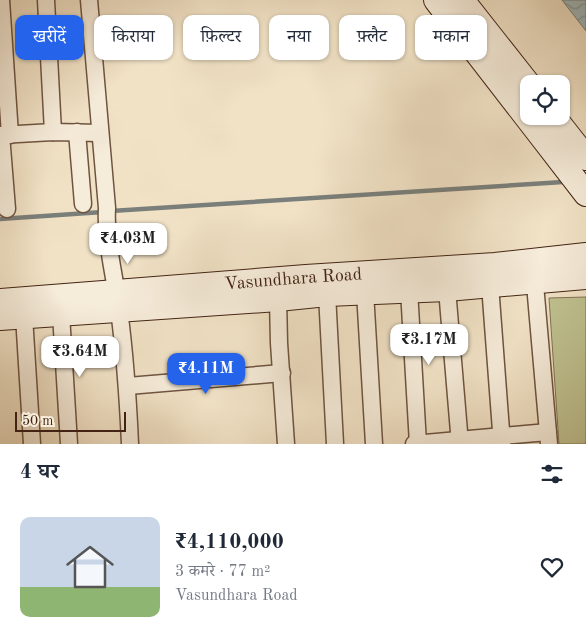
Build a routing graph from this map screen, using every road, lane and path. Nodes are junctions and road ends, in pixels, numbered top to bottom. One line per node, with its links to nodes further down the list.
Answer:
1 (1, 0): 6 (street)
2 (46, 0): 9 (street)
3 (89, 0): 11 (street)
4 (436, 0): 14 (street)
5 (462, 0): 7 (street)
6 (2, 53): 12 (street)
7 (521, 75)
8 (560, 125): 13 (street)
9 (53, 132): 10 (street); 12 (street)
10 (77, 132): 11 (street); 15 (street)
11 (100, 133): 27 (street)
12 (4, 135): 16 (street)
13 (586, 158)
14 (586, 194)
15 (83, 204)
16 (7, 209)
17 (586, 255): 18 (street, Vasundhara Road)
18 (534, 270): 19 (street, Vasundhara Road); 20 (street, Vasundhara Road); 27 (street, Vasundhara Road); 33 (street)
19 (586, 277)
20 (490, 284): 21 (street, Vasundhara Road); 34 (street)
21 (447, 289): 22 (street, Vasundhara Road); 35 (street)
22 (409, 290): 23 (street, Vasundhara Road); 43 (street)
23 (365, 292): 24 (street, Vasundhara Road); 41 (street)
24 (326, 294): 25 (street, Vasundhara Road); 40 (street)
25 (278, 299): 27 (street, Vasundhara Road); 31 (street)
26 (0, 301): 27 (street, Vasundhara Road)
27 (118, 301): 28 (street, Vasundhara Road); 32 (street)
28 (61, 314): 29 (street, Vasundhara Road); 37 (street)
29 (24, 316): 30 (street, Vasundhara Road); 36 (street)
30 (0, 318)
31 (282, 373): 32 (street); 39 (street)
32 (128, 386): 38 (street)
33 (548, 438): 34 (street)
34 (502, 440): 35 (street)
35 (460, 442): 43 (street)
36 (32, 444)
37 (69, 444)
38 (130, 444)
39 (286, 444)
40 (335, 444)
41 (374, 444)
42 (414, 444): 43 (street)
43 (418, 444)

